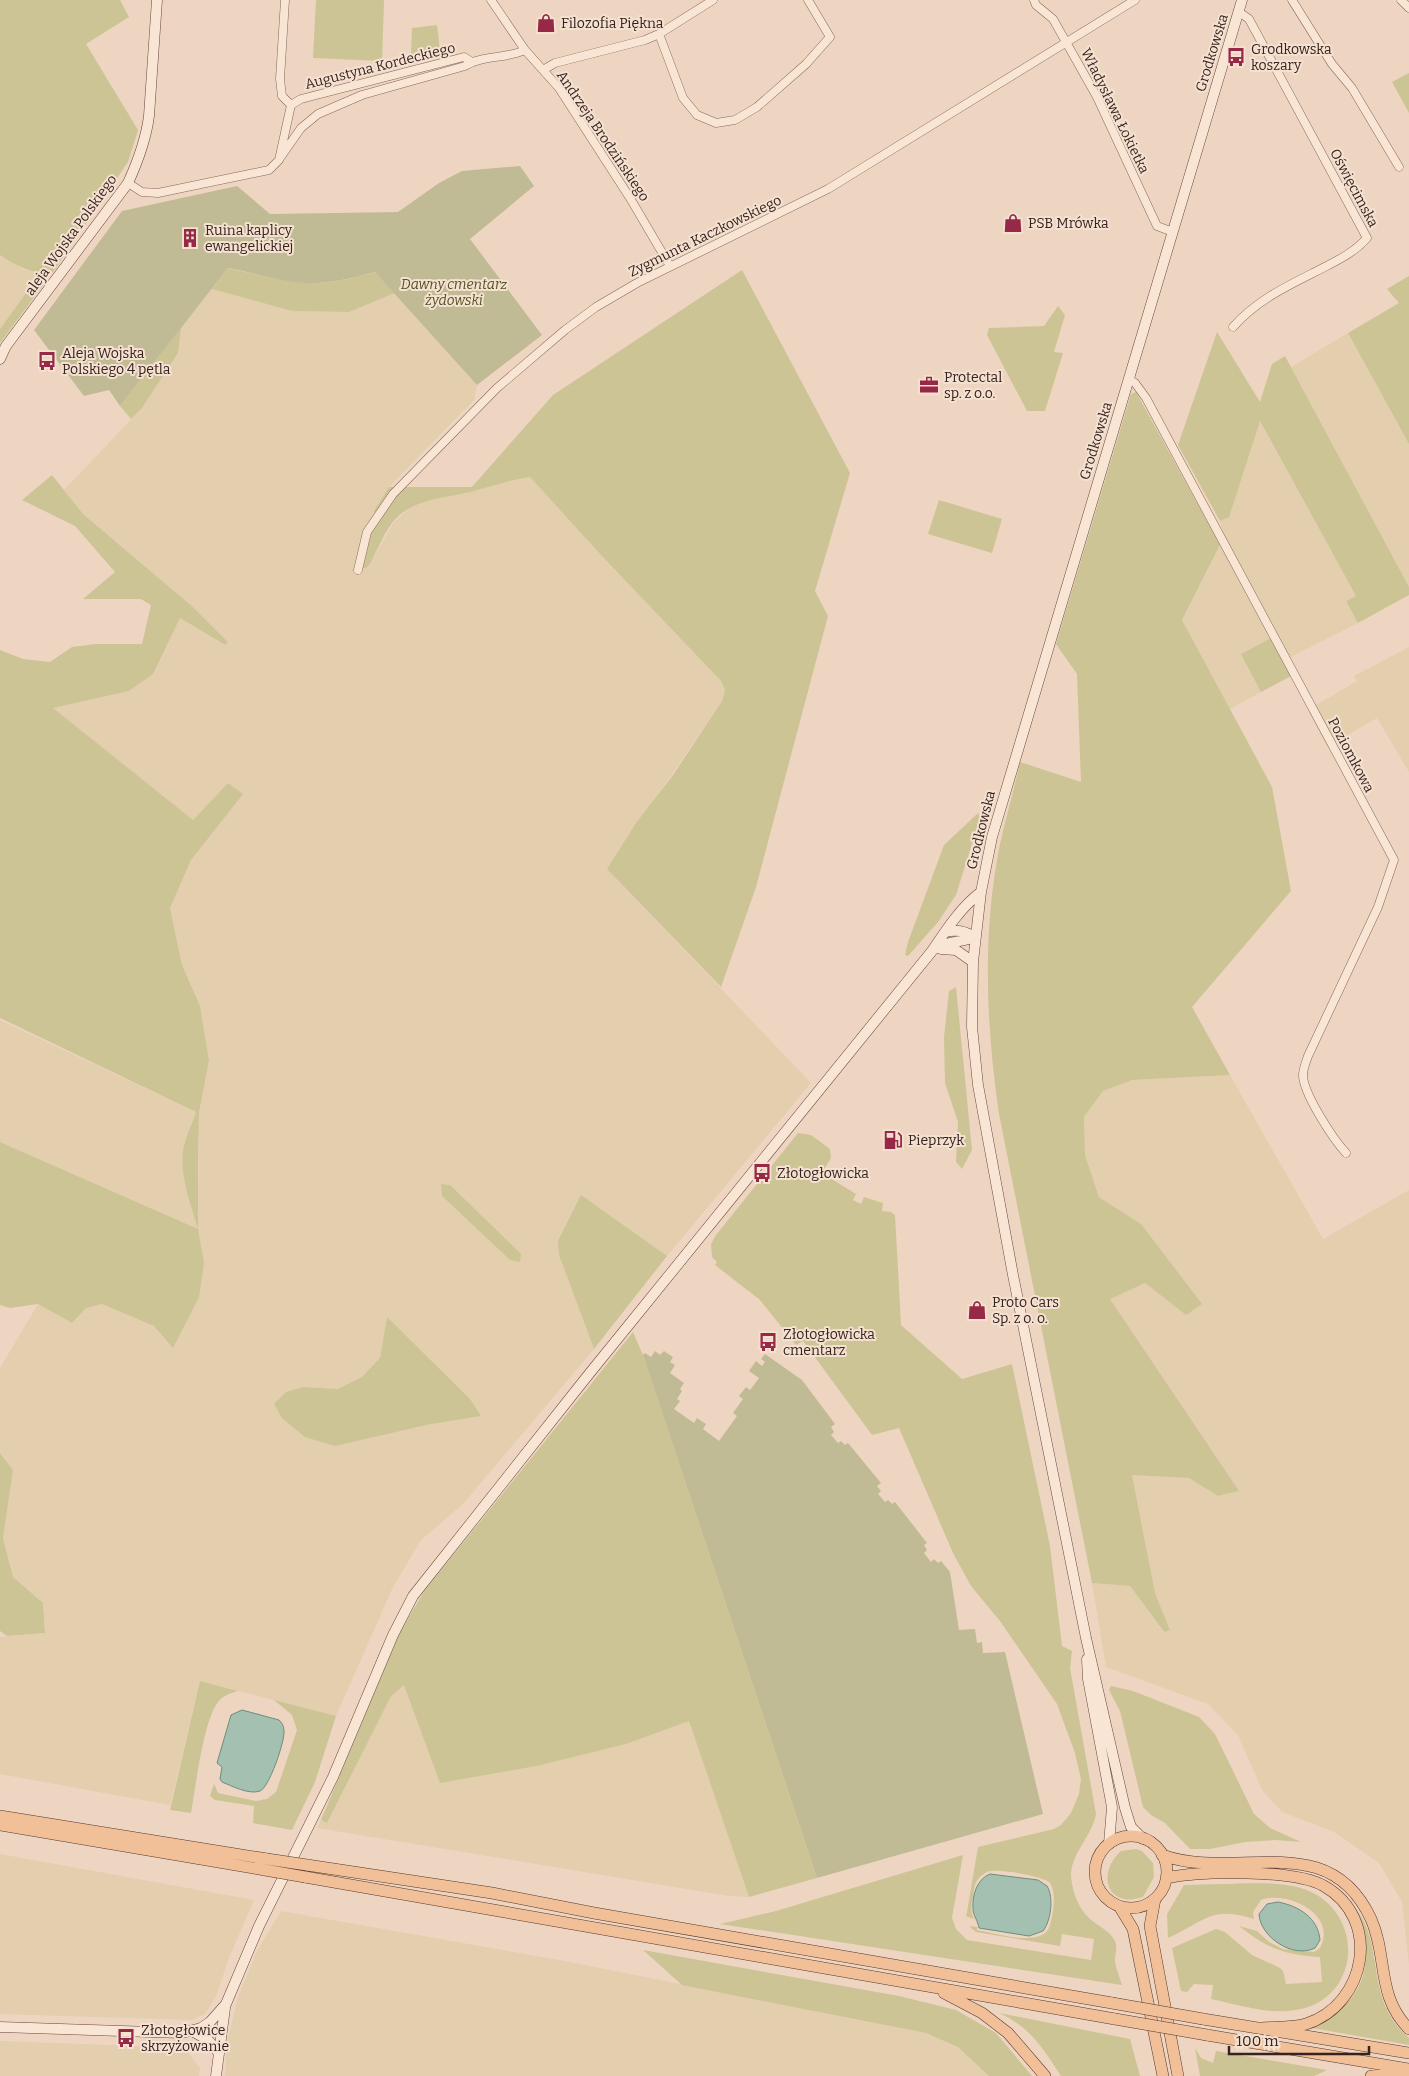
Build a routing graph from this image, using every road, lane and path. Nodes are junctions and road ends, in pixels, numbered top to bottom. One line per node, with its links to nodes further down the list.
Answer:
1 (157, 0): 21 (main road, aleja Wojska Polskiego)
2 (285, 0): 18 (street)
3 (491, 0): 15 (street, Andrzeja Brodzińskiego)
4 (713, 0): 13 (street)
5 (808, 0): 13 (street)
6 (1034, 0): 14 (street, Władysława Łokietka)
7 (1135, 0): 14 (street, Zygmunta Kaczkowskiego)
8 (1242, 0): 12 (main road, Grodkowska)
9 (1292, 0): 20 (street)
10 (1401, 0): 11 (street)
11 (1409, 8)
12 (1239, 12): 22 (main road, Grodkowska); 24 (street, Oświęcimska)
13 (659, 34): 17 (street)
14 (1066, 41): 22 (street, Władysława Łokietka); 23 (street, Zygmunta Kaczkowskiego)
15 (525, 50): 16 (street, Augustyna Kordeckiego); 17 (street, Andrzeja Brodzińskiego)
16 (472, 62): 18 (street, Augustyna Kordeckiego); 19 (street, Augustyna Kordeckiego)
17 (543, 70): 23 (street, Andrzeja Brodzińskiego)
18 (291, 105): 19 (street, Augustyna Kordeckiego)
19 (279, 160): 21 (street, Augustyna Kordeckiego)
20 (1399, 167)
21 (128, 183): 25 (main road, aleja Wojska Polskiego)
22 (1173, 232): 26 (main road, Grodkowska)
23 (670, 266): 27 (street, Zygmunta Kaczkowskiego)
24 (1234, 327)
25 (0, 359)
26 (1129, 379): 28 (main road, Grodkowska); 33 (street, Poziomkowa)
27 (358, 570)
28 (981, 892): 29 (main road); 30 (main road, Grodkowska)
29 (945, 932): 30 (main road); 31 (main road)
30 (974, 937): 31 (main road); 32 (main road, Grodkowska)
31 (932, 951): 32 (main road); 45 (main road)
32 (973, 962): 34 (main road, Grodkowska)
33 (1346, 1153)
34 (1086, 1638): 37 (main road); 38 (main road)
35 (0, 1816): 40 (main road)
36 (0, 1825): 40 (main road)
37 (1143, 1838): 38 (main road); 39 (main road)
38 (1109, 1844): 43 (main road)
39 (1162, 1855): 41 (main road); 48 (main road)
40 (266, 1864): 44 (main road, bridge); 47 (main road, bridge)
41 (1166, 1878): 42 (main road); 47 (main road)
42 (1155, 1898): 43 (main road); 57 (main road)
43 (1119, 1906): 56 (main road)
44 (934, 1988): 52 (main road, bridge); 55 (main road)
45 (226, 2004): 49 (main road); 50 (main road)
46 (0, 2027): 49 (main road)
47 (1260, 2028): 51 (main road)
48 (1409, 2029)
49 (192, 2031): 50 (main road)
50 (218, 2052): 54 (main road)
51 (1409, 2053)
52 (1409, 2069)
53 (1409, 2073): 58 (main road)
54 (216, 2076)
55 (1045, 2076)
56 (1163, 2076)
57 (1178, 2076)
58 (1371, 2076)

